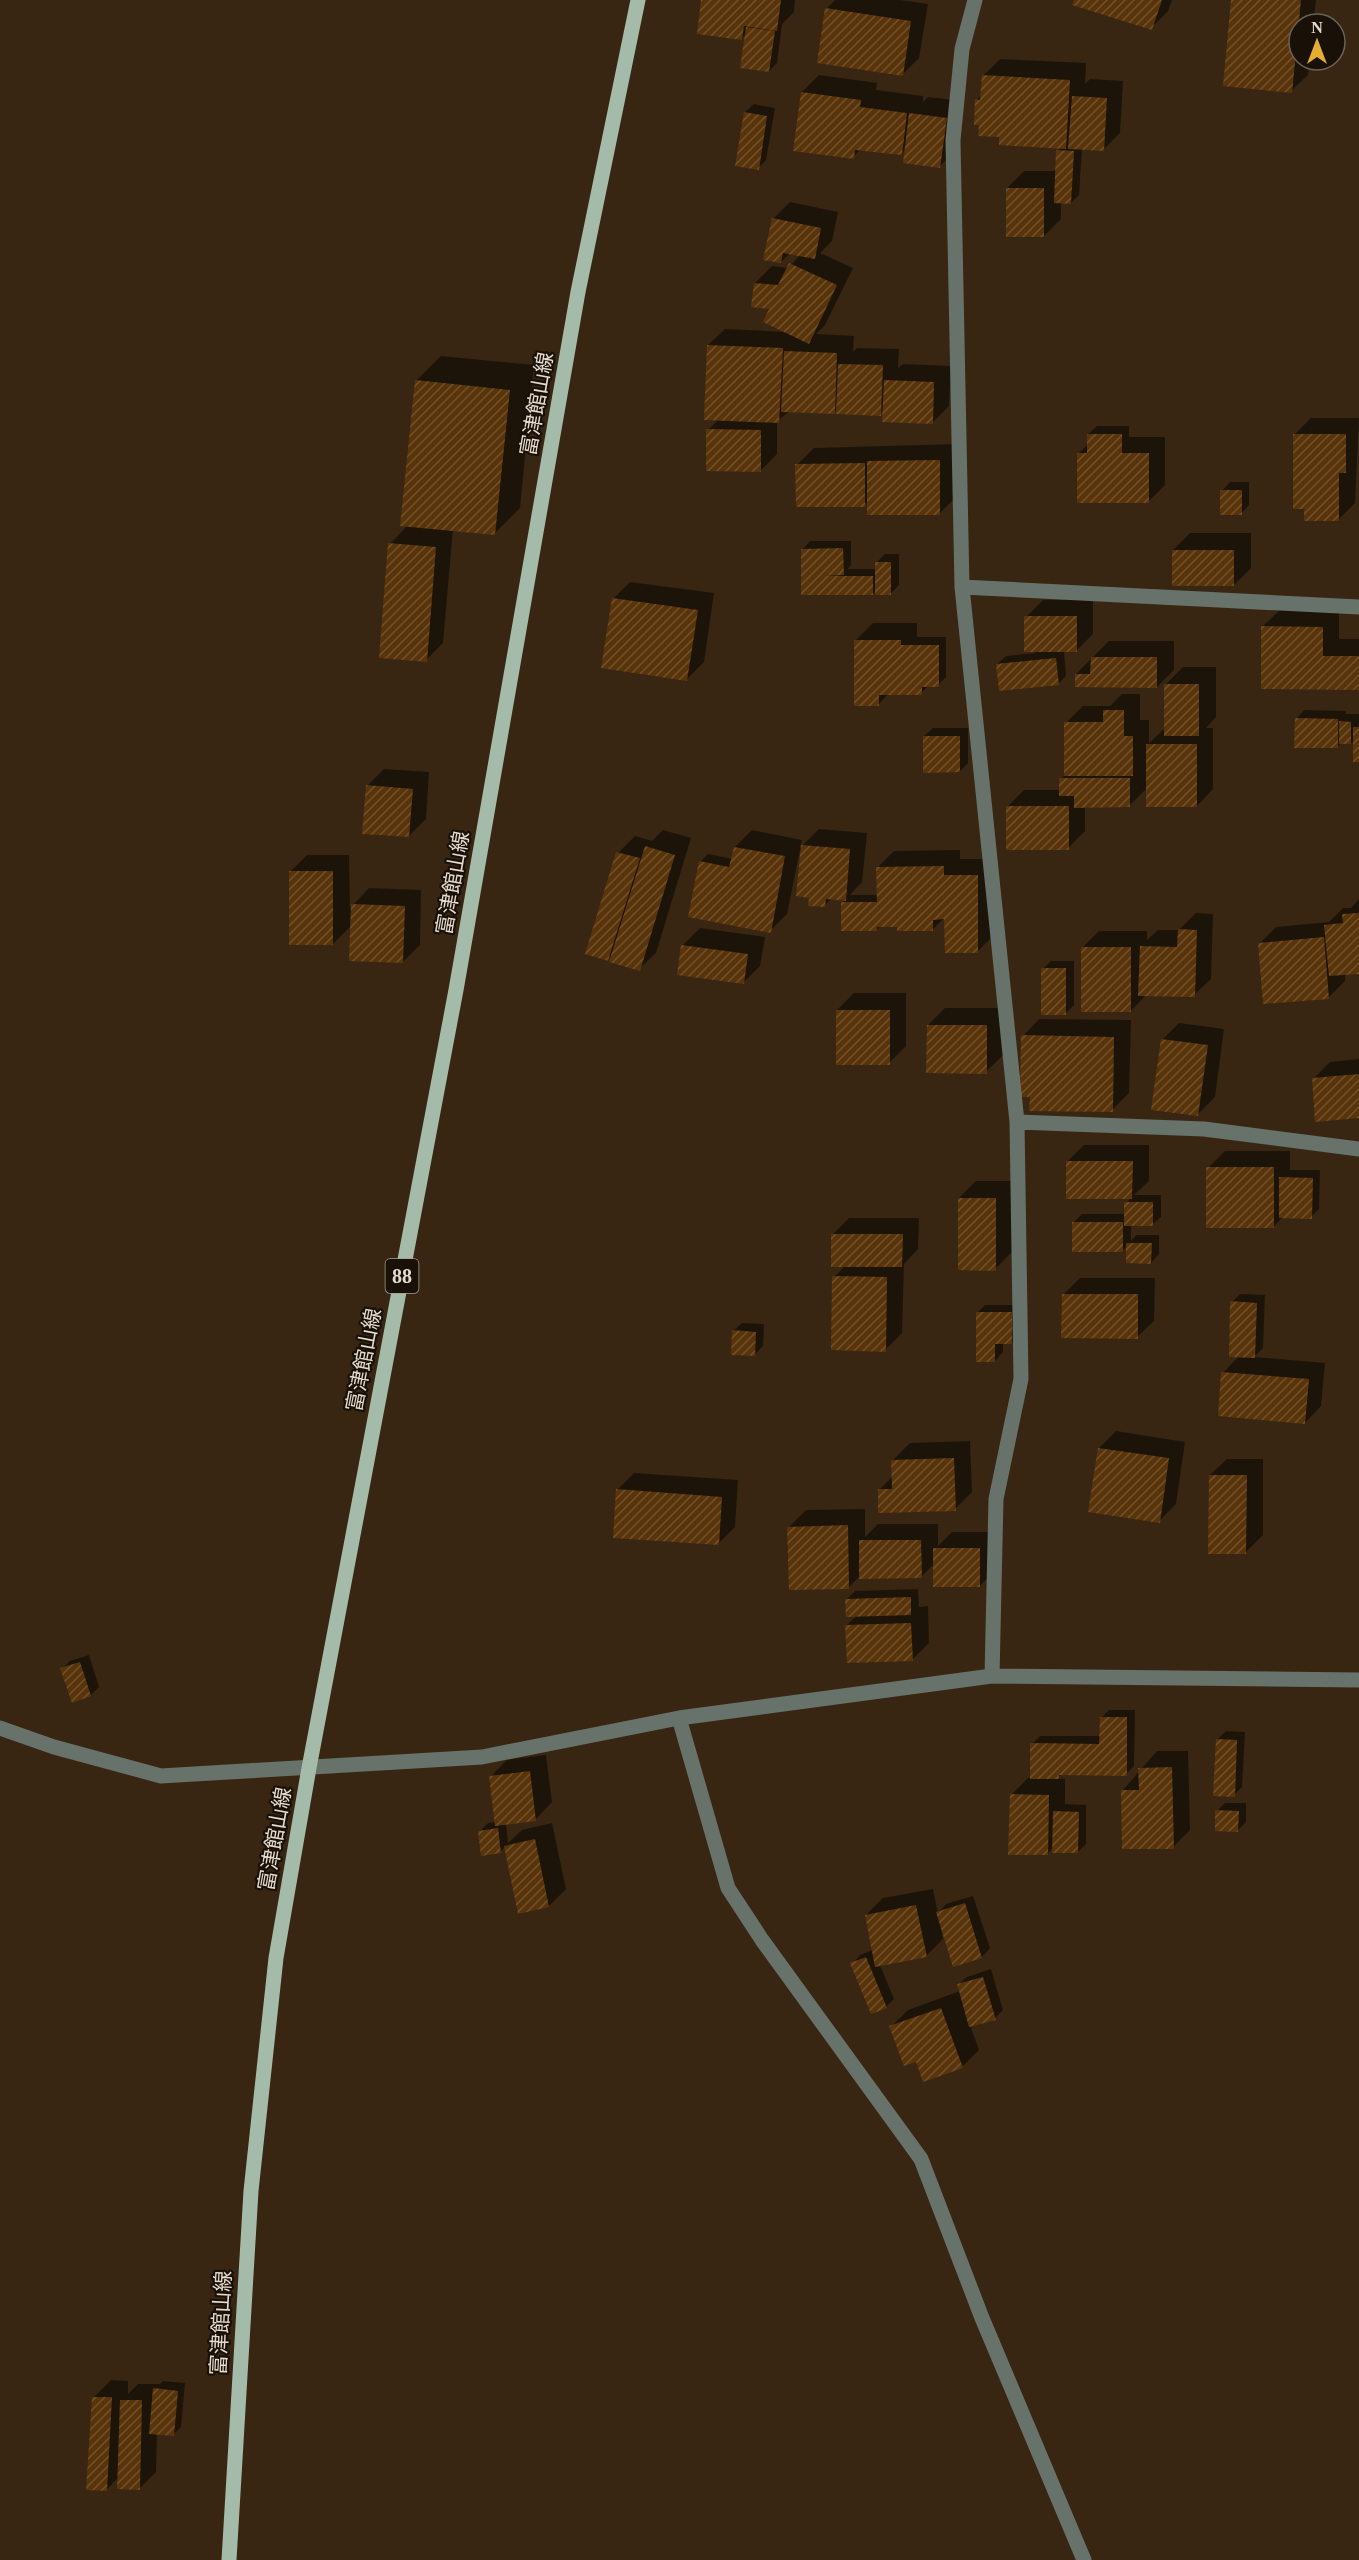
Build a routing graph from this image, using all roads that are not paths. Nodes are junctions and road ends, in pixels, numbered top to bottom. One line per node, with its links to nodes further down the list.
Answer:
1 (638, 0): 11 (main road, 富津館山線 / 88)
2 (975, 0): 3 (street)
3 (962, 587): 4 (street); 5 (street)
4 (1359, 607)
5 (1017, 1122): 6 (street); 7 (street)
6 (1359, 1149)
7 (992, 1676): 8 (street); 9 (street)
8 (1359, 1680)
9 (679, 1718): 11 (street); 13 (street)
10 (0, 1728): 11 (street)
11 (309, 1768): 12 (main road, 富津館山線 / 88)
12 (229, 2560)
13 (1084, 2560)

